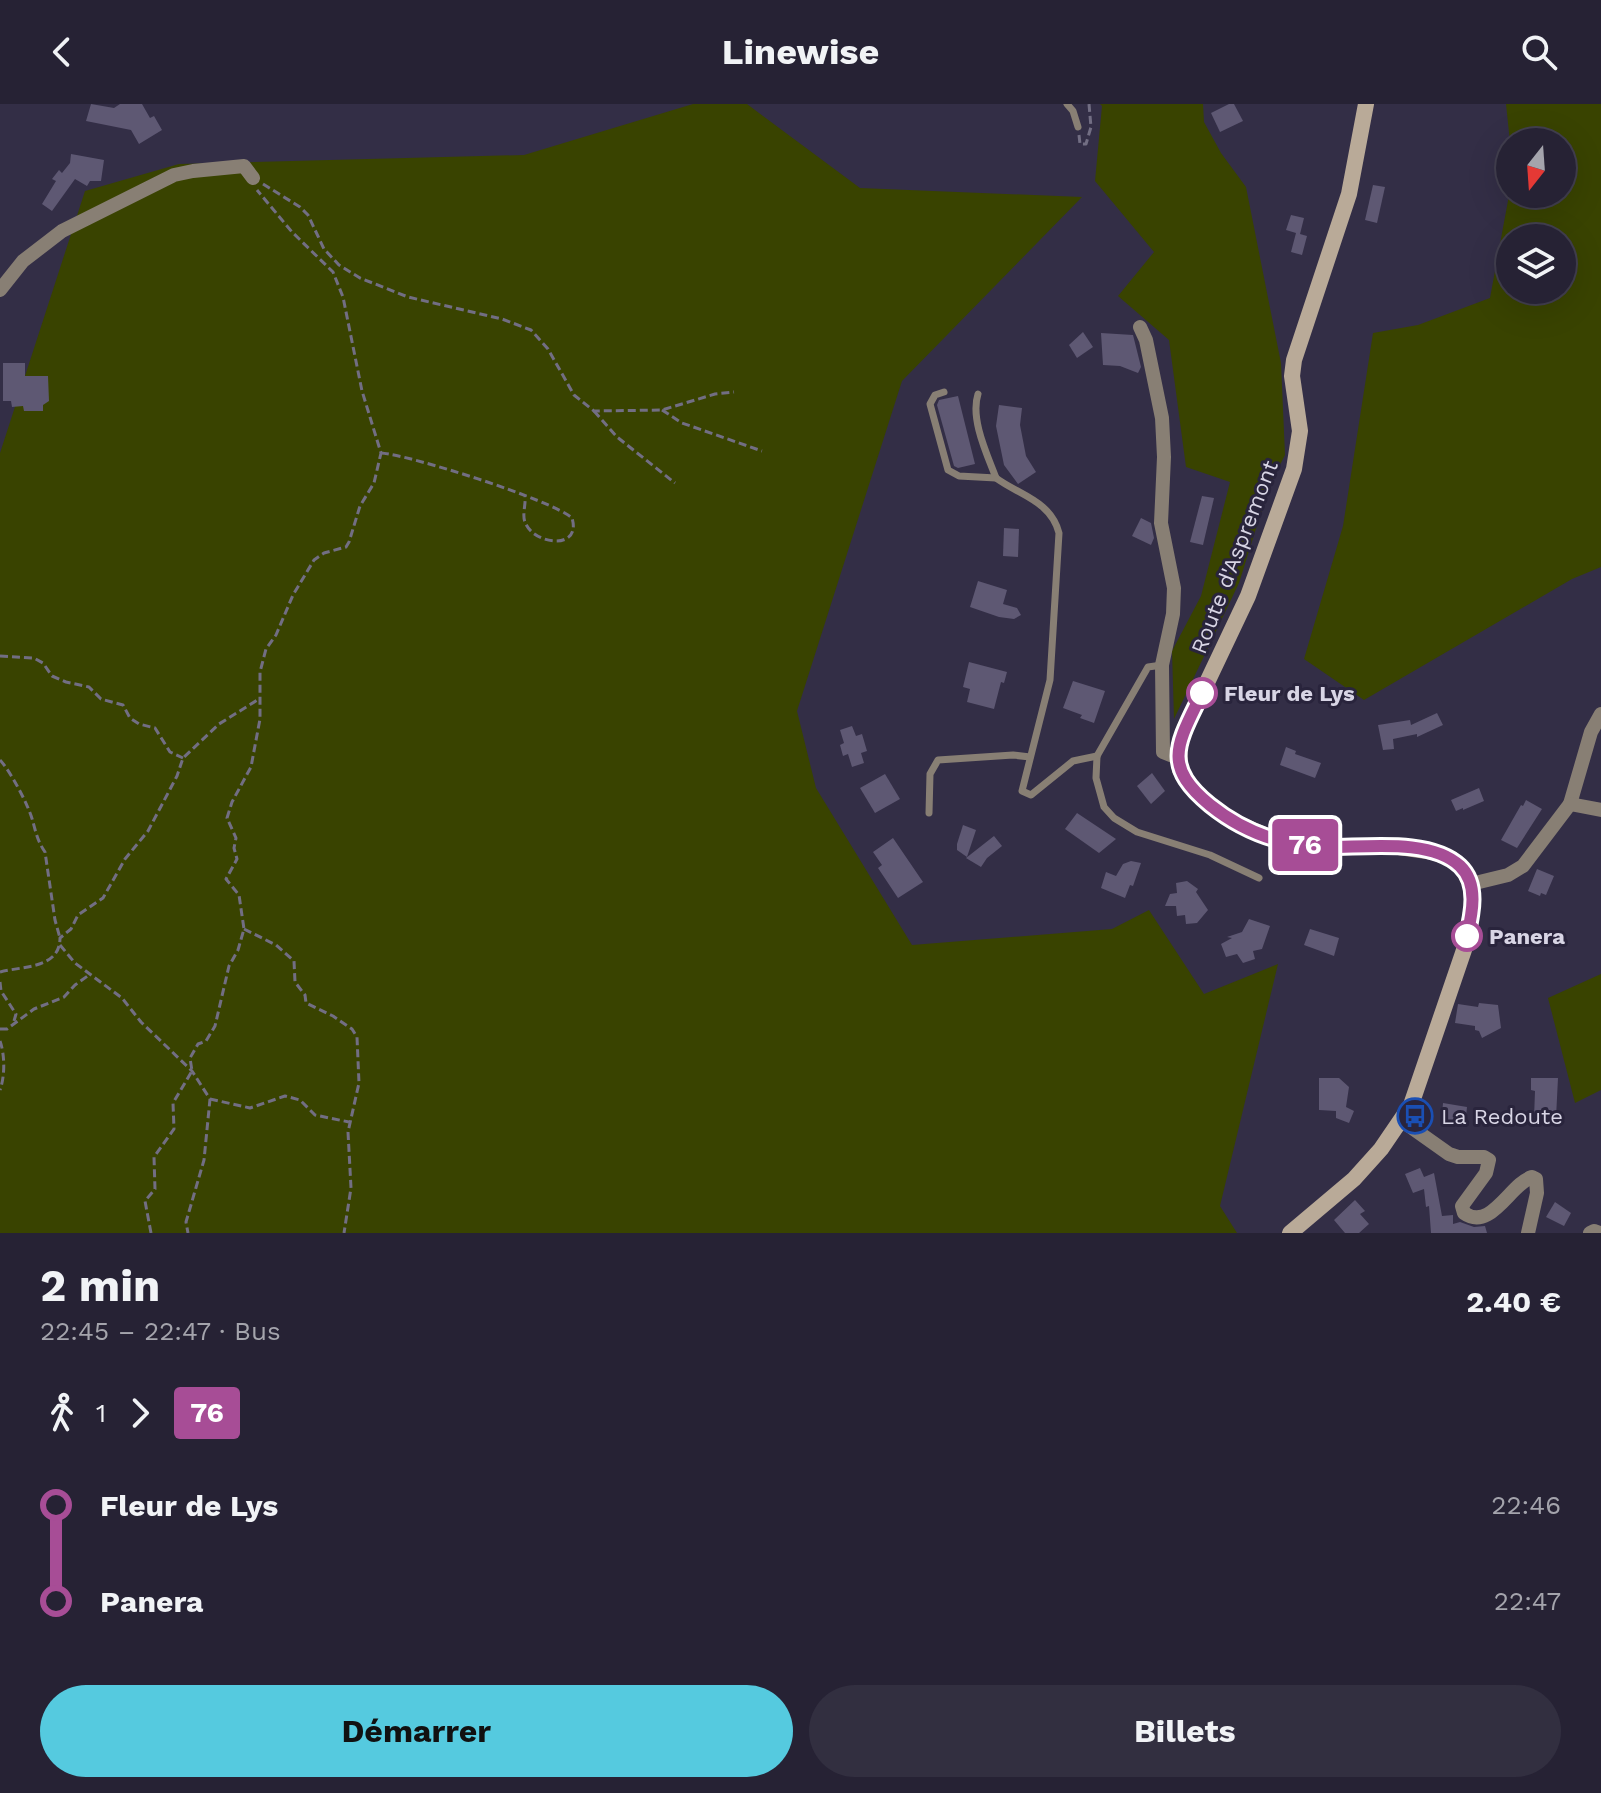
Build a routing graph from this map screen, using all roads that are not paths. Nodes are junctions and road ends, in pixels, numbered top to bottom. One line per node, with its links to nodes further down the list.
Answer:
1 (1067, 104): 3 (lane)
2 (1366, 104): 14 (street, Route d'Aspremont)
3 (1078, 127)
4 (254, 183): 5 (street)
5 (0, 290)
6 (1140, 327): 10 (street)
7 (944, 392): 9 (lane)
8 (978, 394): 9 (lane)
9 (996, 478): 13 (lane)
10 (1162, 665): 12 (lane); 14 (street)
11 (1601, 714): 15 (street)
12 (1097, 756): 13 (lane); 18 (lane)
13 (1030, 757): 17 (lane)
14 (1178, 758): 19 (street)
15 (1570, 804): 16 (street); 19 (street)
16 (1601, 810)
17 (929, 813)
18 (1259, 878)
19 (1471, 884): 20 (street)
20 (1401, 1120): 21 (street); 22 (street)
21 (1290, 1233)
22 (1528, 1233)
23 (1590, 1233): 24 (street)
24 (1600, 1233)

